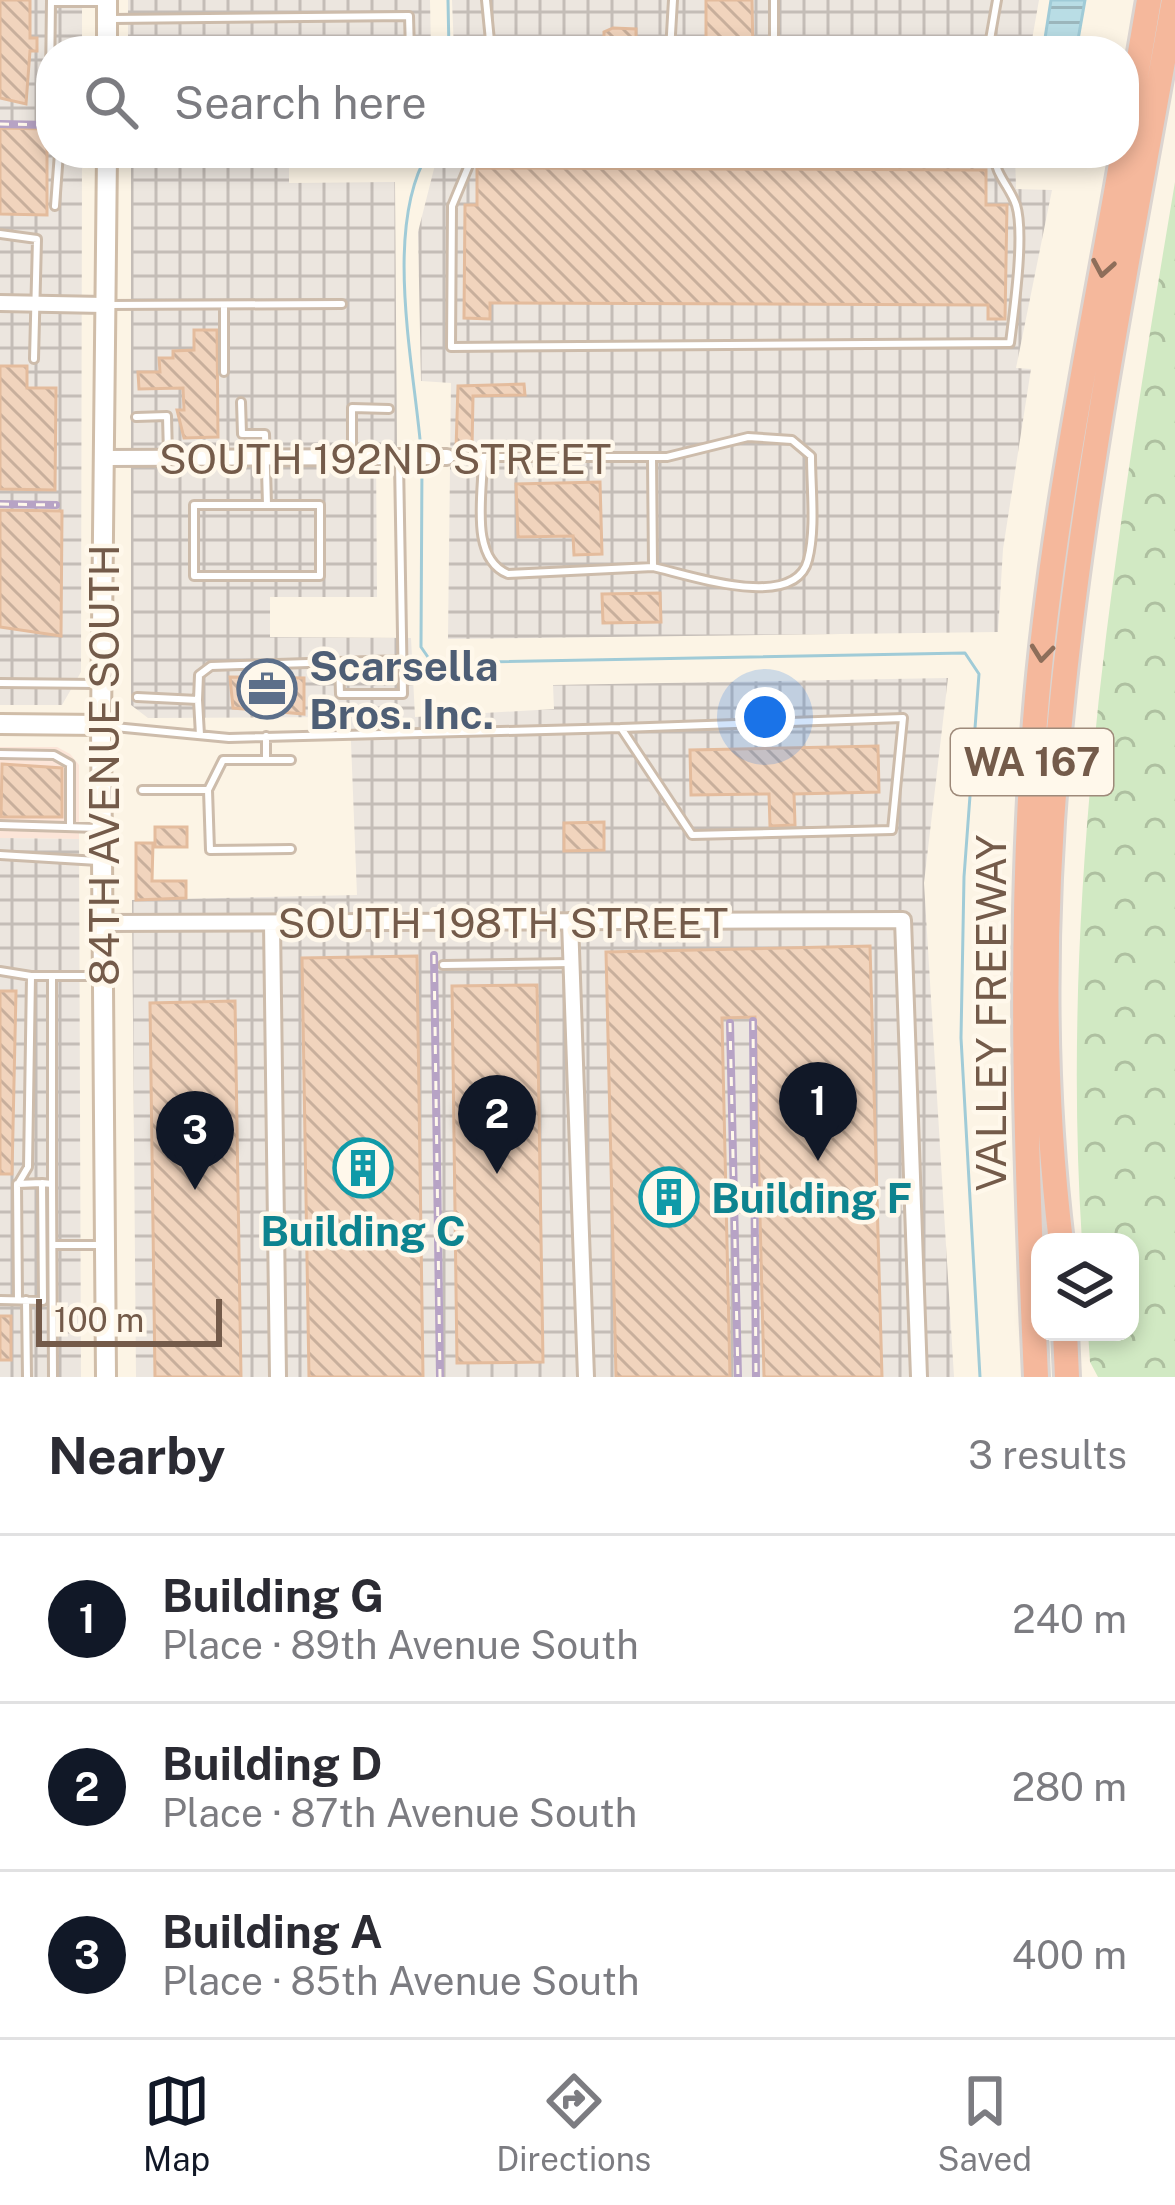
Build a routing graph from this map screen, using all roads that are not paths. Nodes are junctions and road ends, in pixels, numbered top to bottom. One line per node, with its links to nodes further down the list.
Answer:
1 (486, 0): 11 (lane)
2 (673, 0): 12 (lane)
3 (774, 0): 13 (lane)
4 (997, 0): 14 (lane)
5 (1149, 0): 16 (highway, VALLEY FREEWAY / WA 167)
6 (1174, 0): 80 (highway)
7 (51, 1): 8 (lane); 9 (lane)
8 (107, 7): 10 (lane)
9 (51, 36)
10 (410, 36)
11 (490, 36)
12 (671, 36)
13 (775, 36)
14 (991, 36)
15 (1175, 54): 81 (highway, VALLEY FREEWAY / WA 167)
16 (1139, 60)
17 (58, 168): 22 (lane)
18 (107, 168): 28 (main road, 84TH AVENUE SOUTH)
19 (467, 168): 20 (lane)
20 (996, 168)
21 (1121, 168): 94 (highway, VALLEY FREEWAY / WA 167, one-way to 94)
22 (55, 206)
23 (0, 234): 25 (lane)
24 (0, 303): 25 (street)
25 (36, 304): 28 (street); 29 (lane)
26 (224, 304): 27 (lane); 28 (lane); 30 (lane)
27 (342, 304)
28 (104, 305): 37 (main road, 84TH AVENUE SOUTH)
29 (34, 359)
30 (224, 372)
31 (241, 401): 39 (lane)
32 (389, 409): 40 (lane)
33 (136, 417): 38 (lane)
34 (403, 457): 35 (street, SOUTH 192ND STREET); 40 (street, SOUTH 192ND STREET); 44 (lane)
35 (447, 457): 36 (lane, SOUTH 192ND STREET)
36 (483, 457): 41 (lane, SOUTH 192ND STREET); 43 (lane)
37 (103, 458): 38 (street, SOUTH 192ND STREET); 47 (main road, 84TH AVENUE SOUTH)
38 (168, 458): 39 (street, SOUTH 192ND STREET)
39 (265, 458): 40 (street, SOUTH 192ND STREET); 42 (lane)
40 (352, 458)
41 (652, 458): 43 (lane); 43 (lane, SOUTH 192ND STREET)
42 (268, 505): 42 (lane)
43 (653, 567)
44 (402, 660): 45 (lane); 45 (lane)
45 (339, 662): 49 (lane)
46 (0, 682): 47 (lane)
47 (102, 685): 51 (main road, 84TH AVENUE SOUTH)
48 (136, 698): 49 (lane)
49 (199, 700): 53 (lane)
50 (0, 724): 51 (main road)
51 (101, 725): 53 (lane); 62 (main road, 84TH AVENUE SOUTH)
52 (621, 728): 52 (lane); 54 (lane)
53 (200, 735): 54 (lane)
54 (266, 736): 56 (lane)
55 (0, 754): 61 (lane)
56 (266, 760): 57 (lane); 59 (lane)
57 (291, 760)
58 (142, 790): 59 (lane)
59 (208, 790): 63 (lane)
60 (0, 825): 61 (lane)
61 (70, 827): 62 (lane)
62 (102, 828): 65 (main road, 84TH AVENUE SOUTH)
63 (291, 849)
64 (0, 855): 65 (lane)
65 (102, 861): 68 (main road, 84TH AVENUE SOUTH)
66 (570, 921): 67 (street, SOUTH 198TH STREET); 69 (street); 93 (street, SOUTH 198TH STREET)
67 (272, 922): 68 (street, SOUTH 198TH STREET); 91 (street)
68 (102, 923): 74 (main road, 84TH AVENUE SOUTH)
69 (572, 963): 70 (lane); 92 (street)
70 (443, 965)
71 (0, 971): 72 (lane)
72 (31, 976): 73 (lane); 75 (lane)
73 (52, 976): 74 (lane); 76 (lane)
74 (103, 976): 83 (main road, 84TH AVENUE SOUTH)
75 (29, 1111): 76 (lane); 77 (lane)
76 (50, 1111): 79 (lane)
77 (18, 1184): 78 (lane); 85 (lane)
78 (42, 1184): 79 (lane); 86 (lane)
79 (52, 1184): 82 (lane)
80 (1059, 1233)
81 (1060, 1233)
82 (53, 1245): 83 (lane); 86 (lane)
83 (105, 1245): 90 (main road, 84TH AVENUE SOUTH)
84 (0, 1300): 85 (lane)
85 (22, 1300): 86 (lane); 88 (lane)
86 (48, 1300): 89 (lane)
87 (1065, 1341): 95 (highway)
88 (27, 1377)
89 (53, 1377)
90 (106, 1377)
91 (278, 1377)
92 (586, 1377)
93 (919, 1377)
94 (1036, 1377)
95 (1067, 1377)

